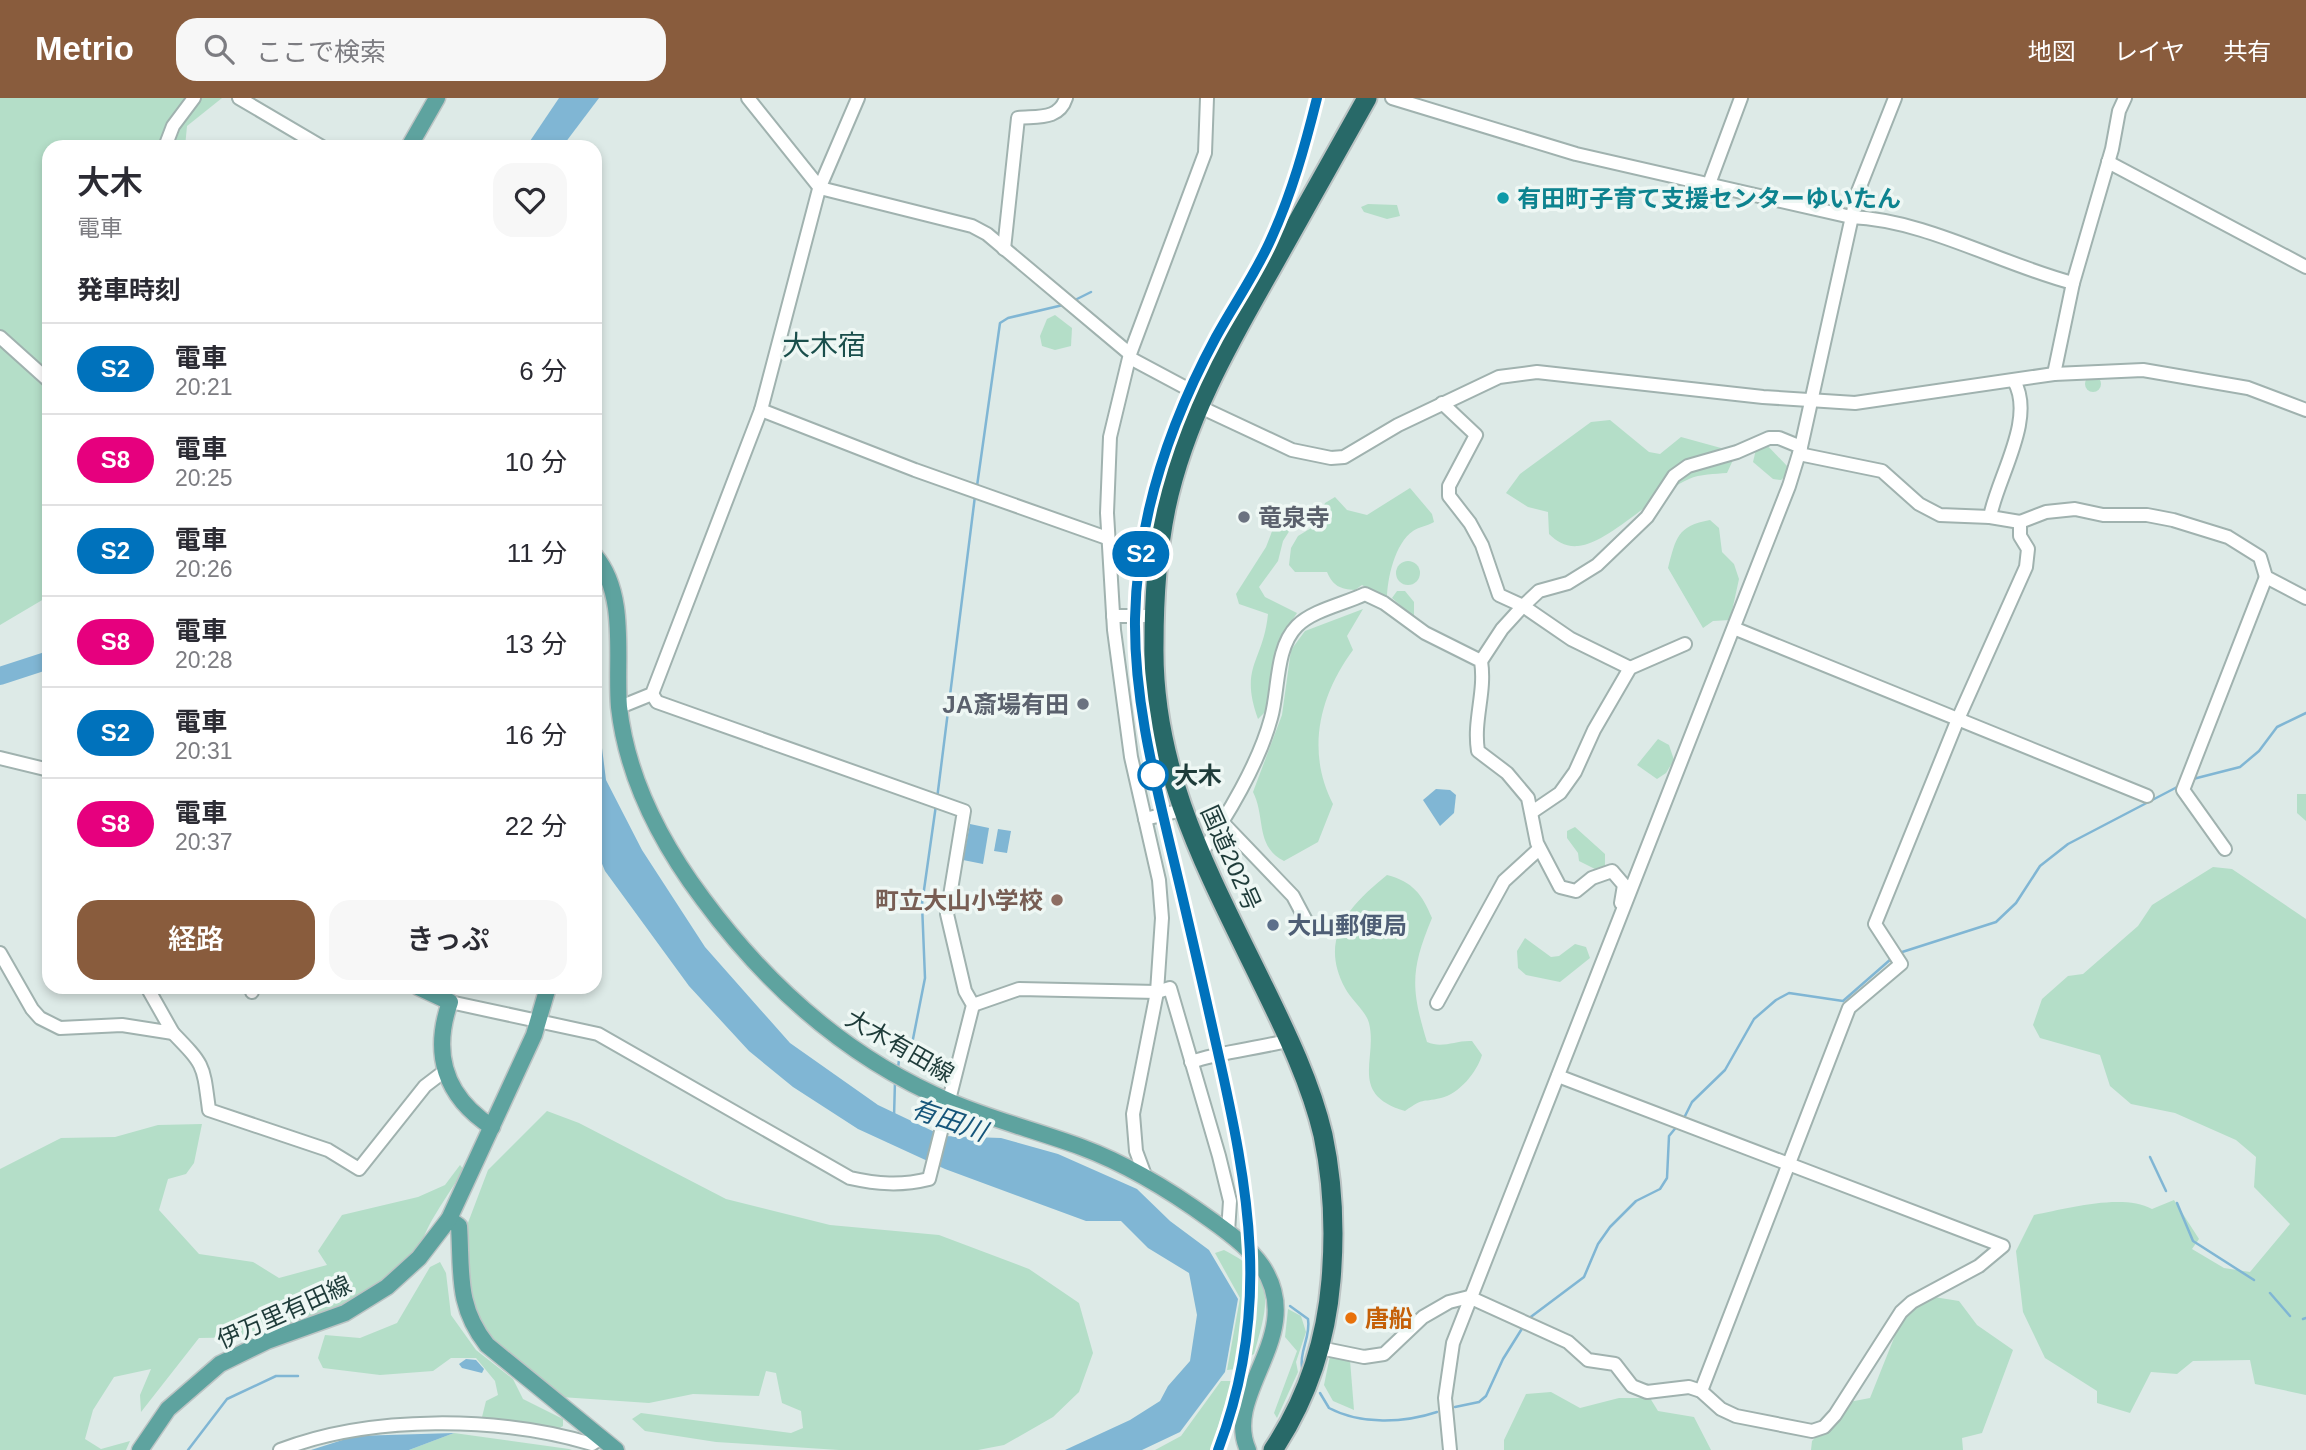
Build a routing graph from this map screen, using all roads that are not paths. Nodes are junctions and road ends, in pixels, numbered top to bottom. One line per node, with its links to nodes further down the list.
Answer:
1 (194, 98): 13 (street)
2 (240, 98): 14 (street)
3 (437, 98): 15 (main road)
4 (748, 98): 18 (street)
5 (858, 98): 18 (street)
6 (1066, 98): 20 (street)
7 (1208, 98): 24 (street)
8 (1367, 98): 29 (highway, 国道202号)
9 (1392, 98): 17 (street)
10 (1741, 98): 17 (street)
11 (1895, 98): 19 (street)
12 (2126, 98): 16 (street)
13 (168, 140)
14 (310, 140)
15 (413, 140)
16 (2108, 162): 21 (street); 22 (street)
17 (1709, 184): 19 (street)
18 (820, 188): 20 (street); 31 (street)
19 (1851, 216): 22 (street); 28 (street)
20 (1004, 249): 24 (street)
21 (2306, 267)
22 (2073, 283): 25 (street)
23 (0, 337): 26 (street)
24 (1130, 356): 29 (street); 36 (street)
25 (2054, 374): 27 (street); 32 (street)
26 (42, 375)
27 (2014, 382): 28 (street); 34 (street)
28 (1812, 398): 30 (street); 33 (street)
29 (1201, 402): 30 (street); 42 (highway, 国道202号)
30 (1442, 403): 40 (street)
31 (761, 410): 36 (street); 47 (street)
32 (2306, 411)
33 (1800, 451): 34 (street); 40 (street); 43 (street)
34 (1990, 517): 35 (street)
35 (2021, 522): 38 (street); 49 (street)
36 (1107, 538): 41 (street)
37 (602, 566): 48 (main road, 大木有田線)
38 (2266, 577): 39 (street); 58 (street)
39 (2306, 598)
40 (1523, 606): 45 (street); 46 (street)
41 (1113, 616): 42 (street); 55 (street)
42 (1155, 616): 53 (highway, 国道202号)
43 (1736, 629): 49 (street); 60 (street)
44 (1685, 645): 46 (street)
45 (1481, 661): 54 (street); 56 (street)
46 (1630, 668): 54 (street)
47 (652, 694): 48 (street); 69 (street)
48 (620, 707): 76 (main road, 大木有田線)
49 (1958, 719): 52 (street); 78 (street)
50 (0, 758): 51 (street)
51 (42, 768)
52 (2147, 796)
53 (1182, 810): 55 (street); 59 (highway, 国道202号)
54 (1532, 812): 57 (street)
55 (1145, 819): 63 (street)
56 (1223, 823): 59 (street); 61 (street)
57 (1539, 849): 60 (street); 68 (street)
58 (2225, 849)
59 (1200, 855): 72 (highway, 国道202号)
60 (1618, 927): 75 (street)
61 (1311, 930)
62 (0, 953): 71 (street)
63 (1157, 992): 69 (street); 73 (street); 79 (street)
64 (151, 994): 71 (street)
65 (433, 994): 67 (main road)
66 (546, 994): 70 (main road, 伊万里有田線)
67 (450, 1002): 70 (street); 74 (main road)
68 (1437, 1003)
69 (973, 1004): 76 (street)
70 (539, 1020): 76 (street); 77 (main road, 伊万里有田線)
71 (173, 1033): 74 (street)
72 (1290, 1040): 73 (street); 83 (highway, 国道202号)
73 (1191, 1062): 81 (street)
74 (446, 1070): 77 (main road)
75 (1558, 1076): 78 (street); 82 (street)
76 (949, 1108): 79 (main road, 大木有田線)
77 (492, 1126): 80 (main road, 伊万里有田線)
78 (1790, 1163): 84 (street); 84 (street)
79 (1146, 1178): 81 (main road, 大木有田線)
80 (449, 1219): 85 (main road); 86 (main road, 伊万里有田線)
81 (1228, 1232): 89 (main road, 大木有田線)
82 (1469, 1297): 83 (street); 84 (street); 91 (street)
83 (1320, 1348): 90 (highway, 国道202号)
84 (1701, 1391)
85 (601, 1438): 87 (street); 88 (main road)
86 (140, 1450)
87 (280, 1450)
88 (616, 1450)
89 (1248, 1450)
90 (1273, 1450)
91 (1450, 1450)

